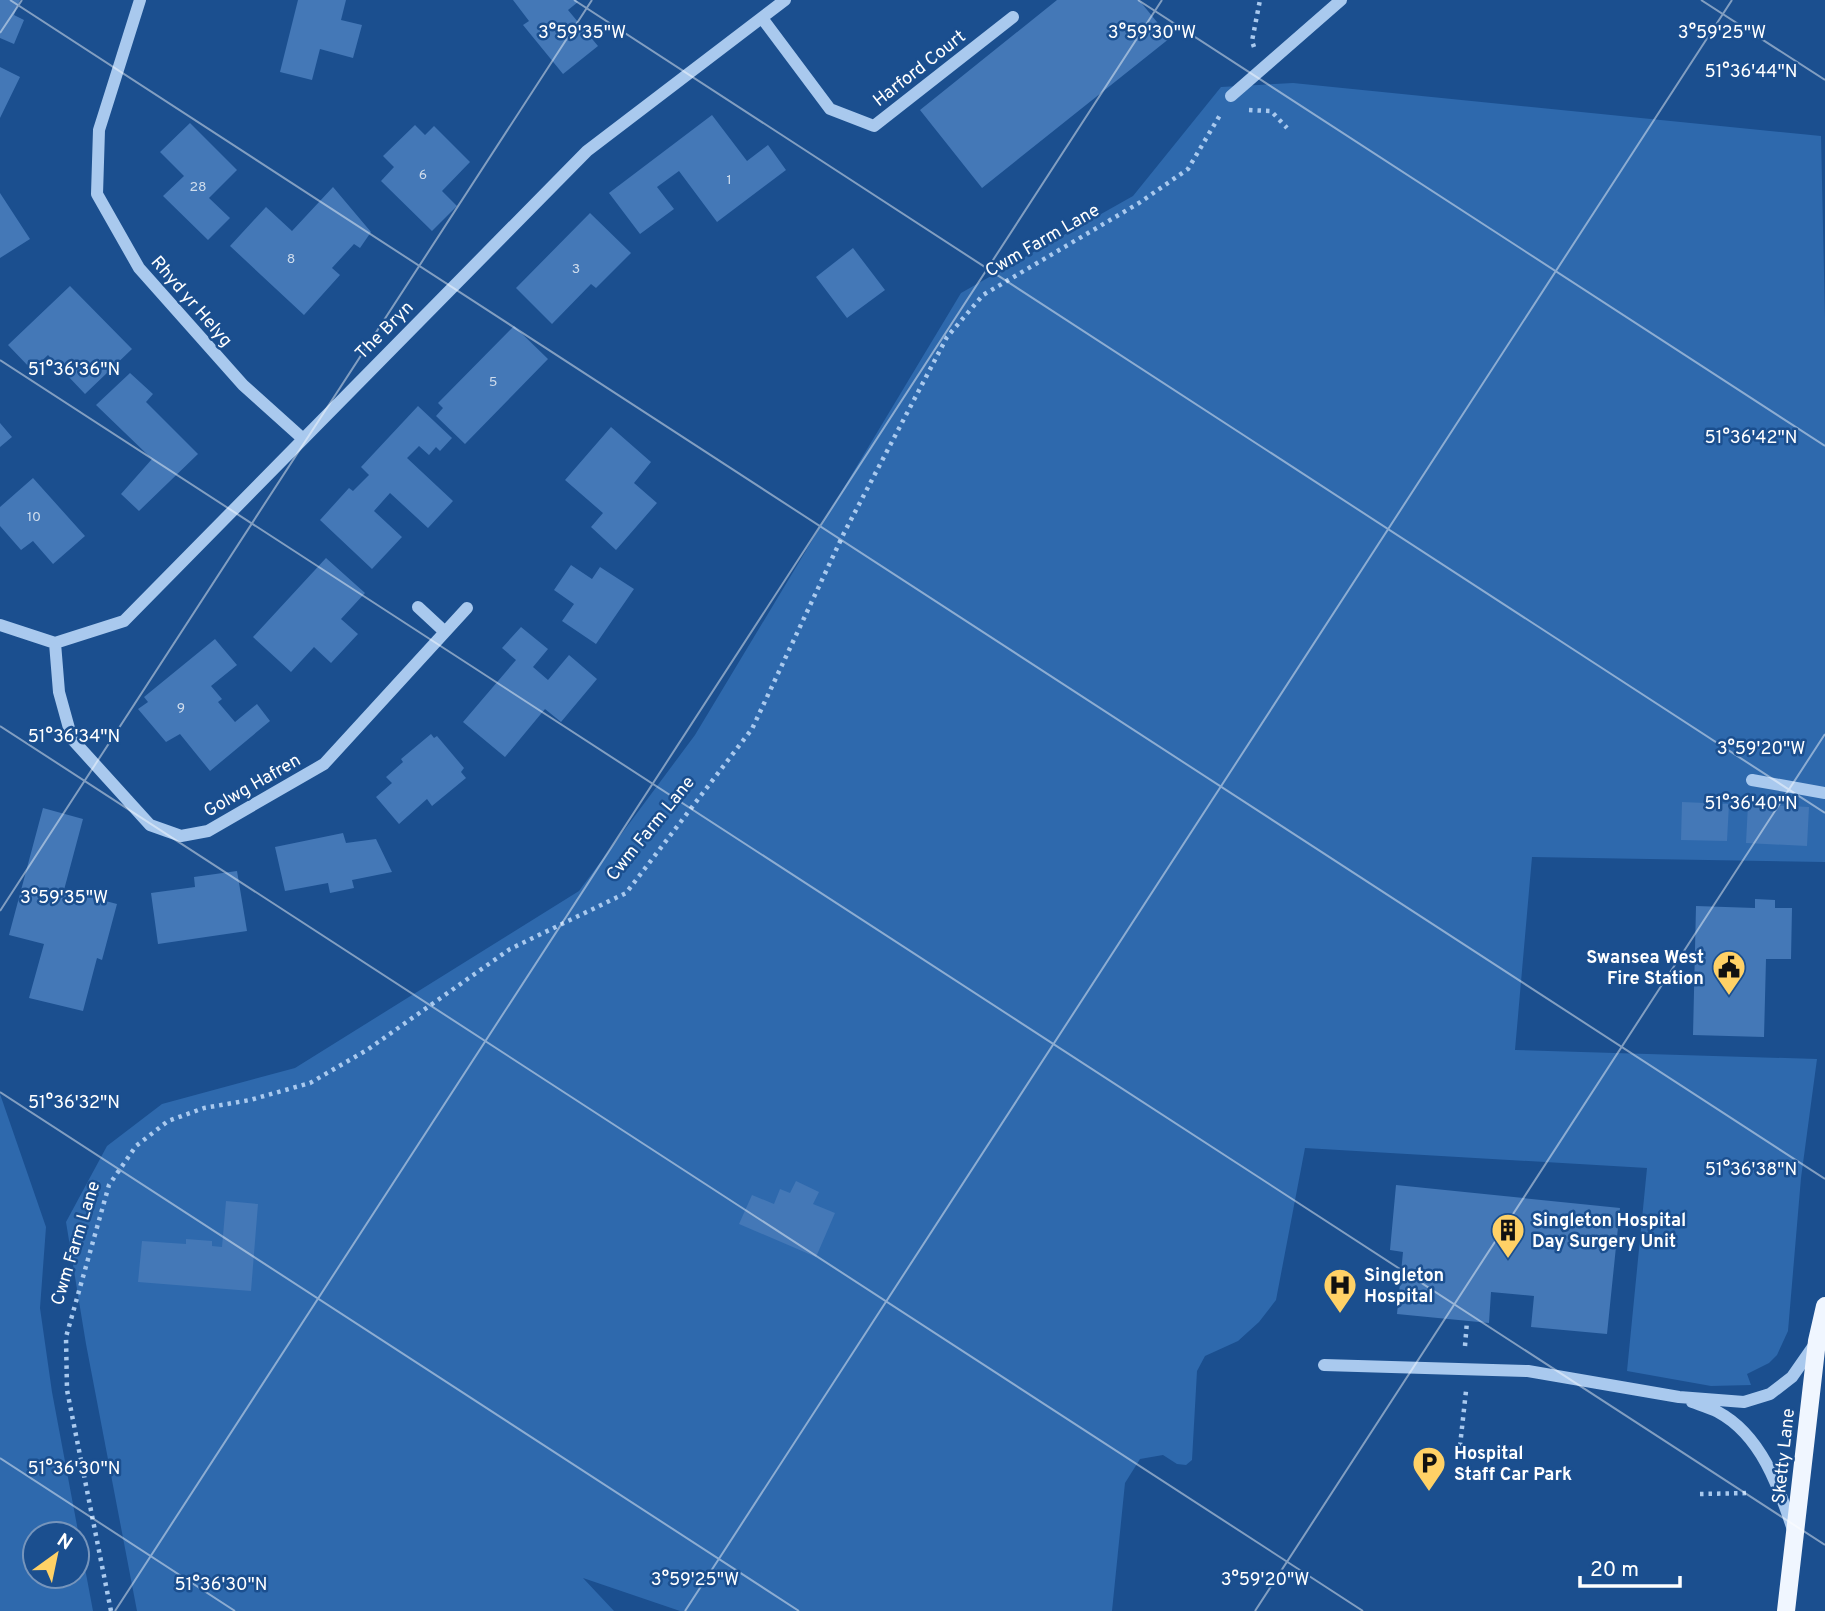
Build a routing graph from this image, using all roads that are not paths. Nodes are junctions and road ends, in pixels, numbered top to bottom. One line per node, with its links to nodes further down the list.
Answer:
1 (140, 0): 7 (street, Rhyd yr Helyg)
2 (785, 0): 5 (street, The Bryn)
3 (1341, 0): 6 (street)
4 (1013, 17): 5 (street, Harford Court)
5 (762, 18): 7 (street, The Bryn)
6 (1231, 96)
7 (302, 438): 12 (street, The Bryn)
8 (418, 607): 11 (street)
9 (467, 608): 11 (street, Golwg Hafren)
10 (0, 625): 12 (street)
11 (445, 632): 12 (street, Golwg Hafren)
12 (55, 643)
13 (1752, 780): 14 (street)
14 (1825, 793)
15 (1825, 1306): 16 (main road, Sketty Lane)
16 (1817, 1341): 18 (street); 19 (main road, Sketty Lane)
17 (1324, 1365): 18 (street)
18 (1679, 1397): 19 (street)
19 (1795, 1535): 20 (main road, Sketty Lane)
20 (1786, 1611)

